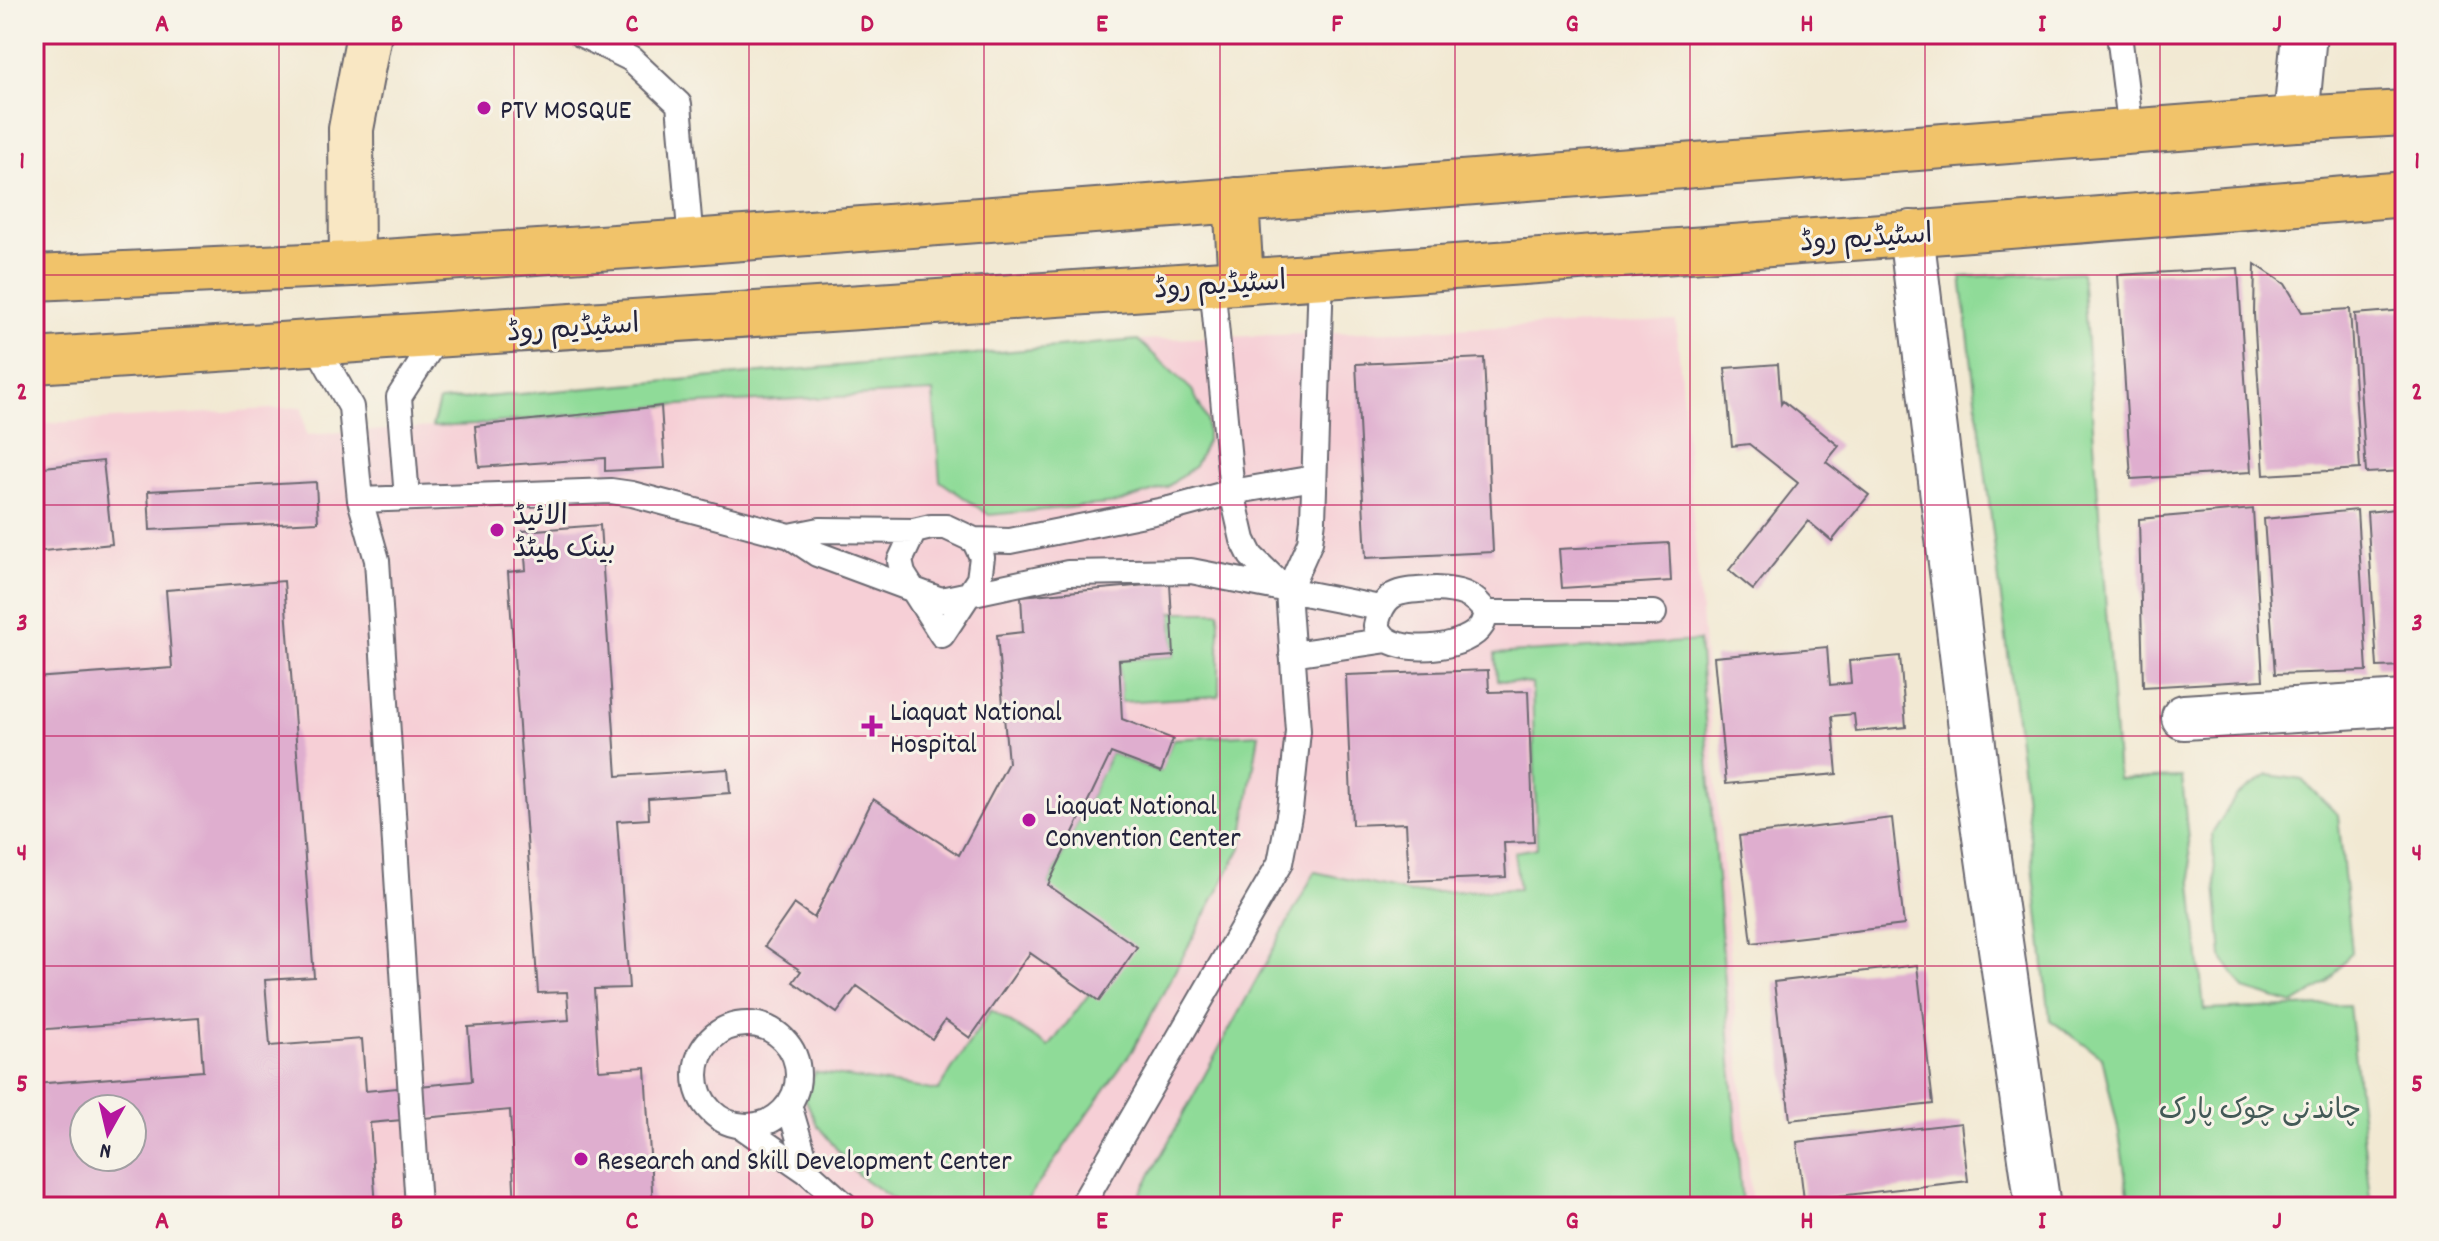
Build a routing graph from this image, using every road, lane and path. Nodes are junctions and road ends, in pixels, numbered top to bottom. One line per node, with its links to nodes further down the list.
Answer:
1 (369, 34): 12 (main road)
2 (580, 34): 11 (lane)
3 (2119, 34): 7 (lane)
4 (2304, 34): 6 (street)
5 (2405, 113): 6 (main road)
6 (2296, 119): 7 (main road)
7 (2131, 132): 9 (main road)
8 (2405, 194): 10 (main road, اسٹیڈیم روڈ)
9 (1236, 200): 11 (main road); 15 (main road)
10 (1911, 233): 13 (main road, اسٹیڈیم روڈ); 42 (street)
11 (691, 242): 12 (main road)
12 (352, 264): 14 (main road)
13 (1321, 275): 15 (main road, اسٹیڈیم روڈ); 19 (lane)
14 (34, 278)
15 (1227, 282): 16 (main road, اسٹیڈیم روڈ); 20 (lane)
16 (439, 335): 17 (main road, اسٹیڈیم روڈ); 21 (lane)
17 (315, 343): 18 (main road, اسٹیڈیم روڈ); 22 (lane)
18 (34, 361)
19 (1314, 478): 20 (lane); 26 (lane)
20 (1232, 492): 25 (lane); 26 (lane)
21 (407, 498): 22 (lane); 24 (lane)
22 (360, 500): 39 (lane)
23 (914, 531): 24 (lane); 25 (lane); 27 (lane)
24 (790, 536): 27 (lane)
25 (974, 540): 28 (lane)
26 (1288, 591): 28 (lane); 29 (lane); 33 (lane)
27 (915, 592): 28 (lane); 28 (lane)
28 (971, 592)
29 (1380, 608): 30 (lane); 32 (lane)
30 (1486, 613): 31 (lane); 32 (lane)
31 (1654, 613)
32 (1388, 640): 33 (lane)
33 (1292, 654): 41 (lane)
34 (2404, 712): 35 (street)
35 (2184, 717)
36 (789, 1105): 37 (lane); 37 (lane); 38 (lane)
37 (741, 1126): 38 (lane)
38 (809, 1173): 40 (lane)
39 (418, 1207)
40 (847, 1207)
41 (1081, 1207)
42 (2038, 1207)

